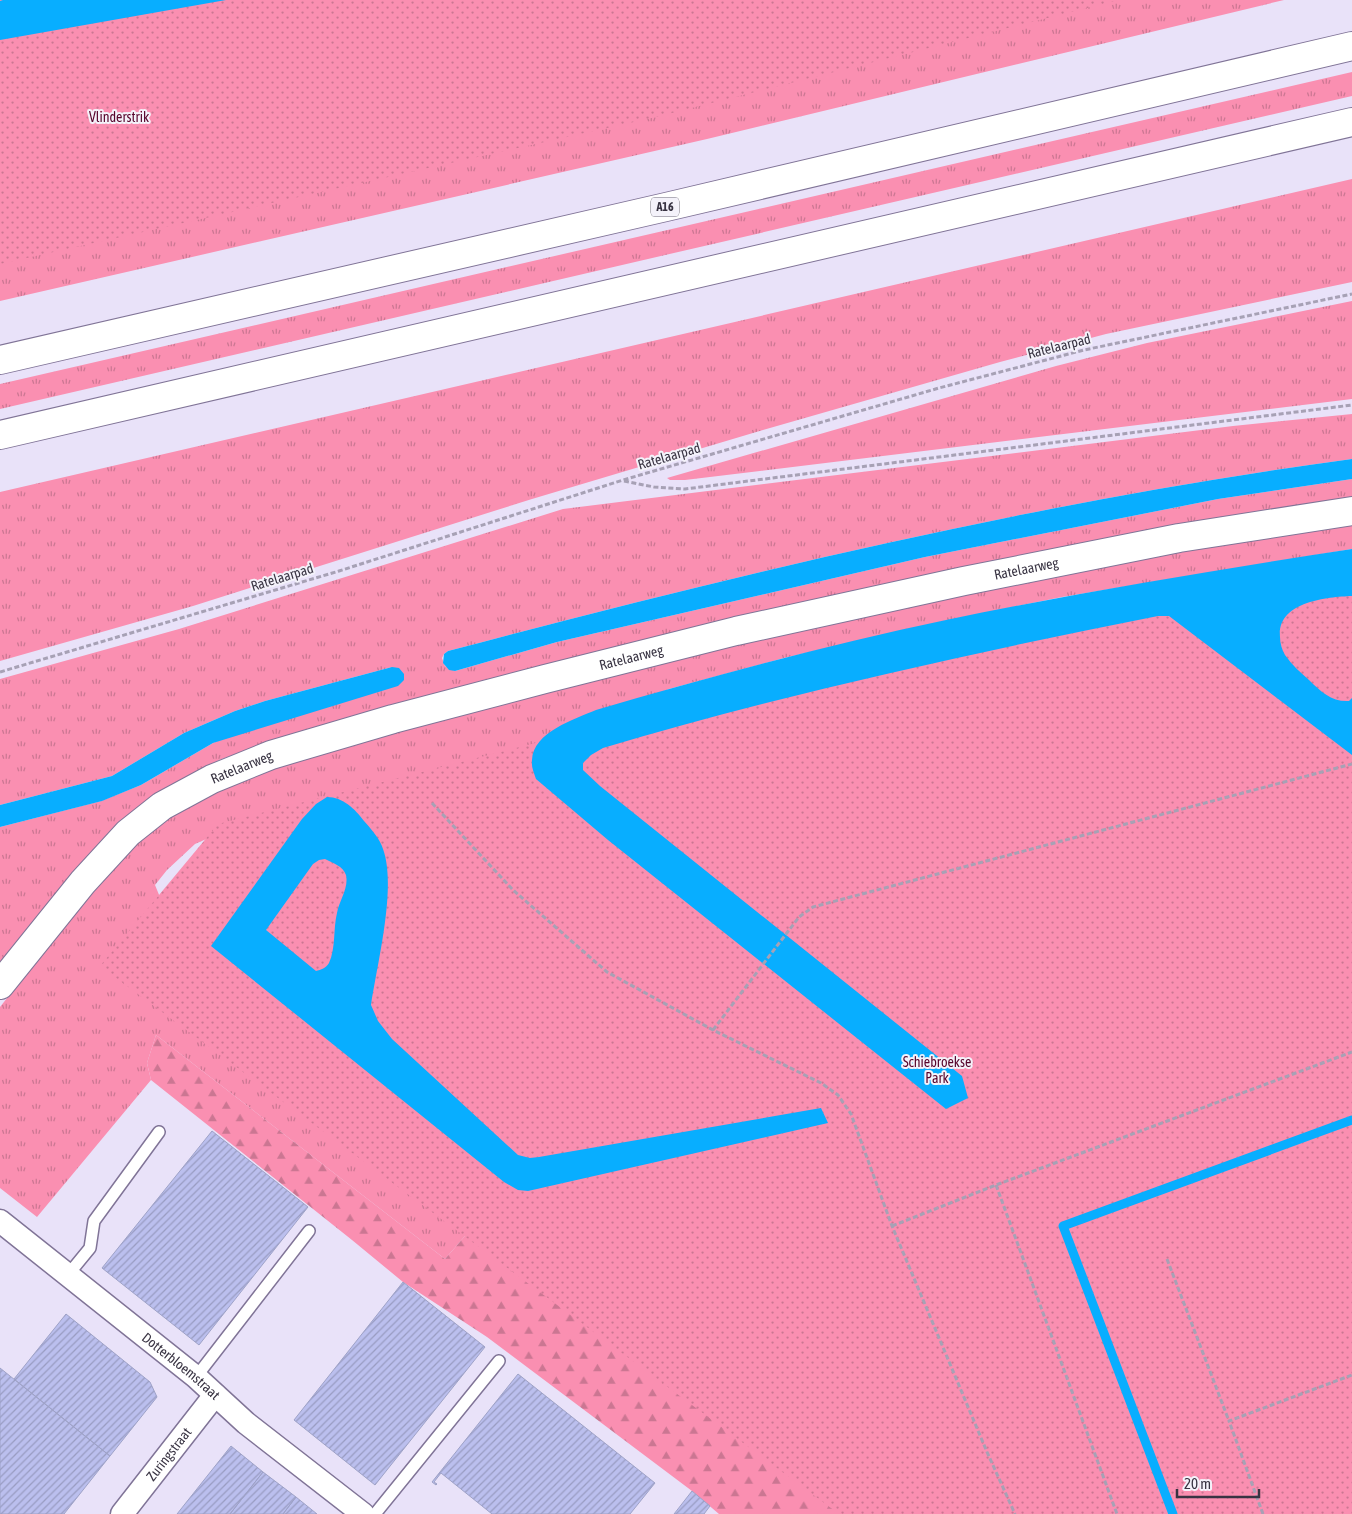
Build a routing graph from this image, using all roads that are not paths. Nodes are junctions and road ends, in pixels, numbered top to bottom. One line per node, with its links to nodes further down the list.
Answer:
1 (1345, 46): 3 (main road, A16)
2 (1352, 122): 4 (main road)
3 (0, 360)
4 (0, 435)
5 (1352, 511): 6 (main road, Ratelaarweg)
6 (0, 985)
7 (159, 1132): 10 (lane)
8 (0, 1221): 10 (street, Dotterbloemstraat)
9 (309, 1231): 12 (lane)
10 (67, 1276): 12 (street, Dotterbloemstraat)
11 (499, 1361): 16 (lane)
12 (196, 1378): 13 (street, Dotterbloemstraat)
13 (216, 1394): 14 (street, Zuringstraat); 15 (street, Dotterbloemstraat)
14 (122, 1514)
15 (363, 1514)
16 (375, 1514)

